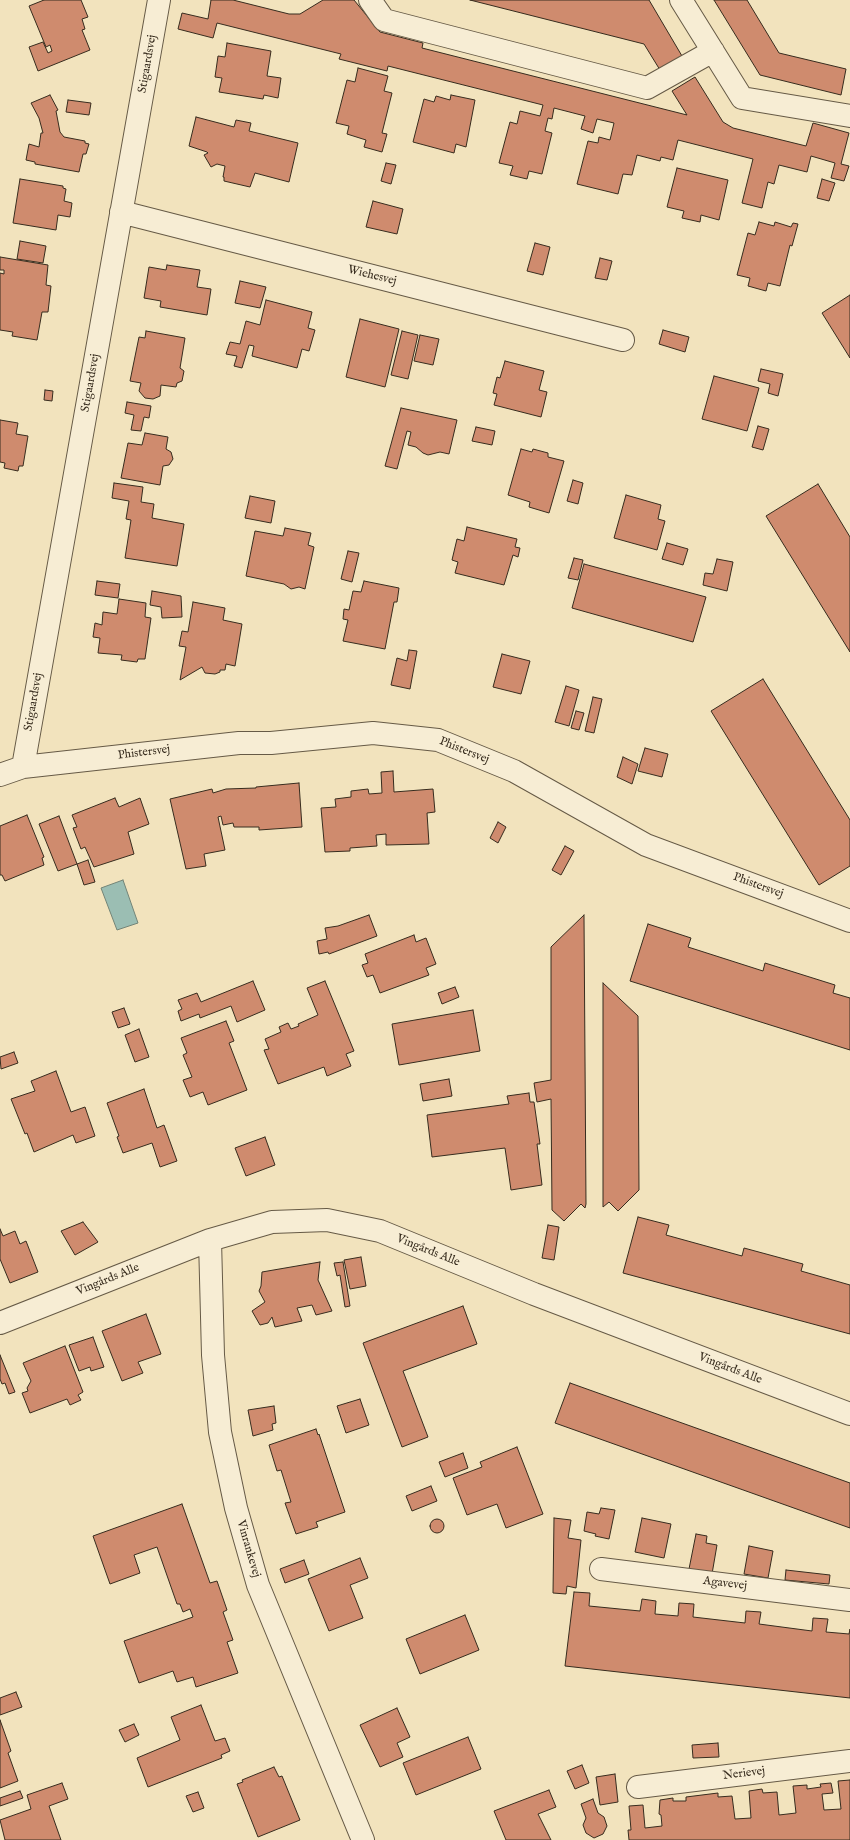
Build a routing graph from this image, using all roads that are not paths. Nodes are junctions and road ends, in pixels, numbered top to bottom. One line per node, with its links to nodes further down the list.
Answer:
1 (159, 0): 6 (street, Stigaardsvej)
2 (370, 0): 4 (street)
3 (681, 0): 4 (street)
4 (712, 51): 5 (street)
5 (850, 116)
6 (121, 212): 7 (street, Wiehesvej); 8 (street, Stigaardsvej)
7 (623, 340)
8 (23, 767): 9 (street, Phistersvej); 10 (street, Phistersvej)
9 (0, 775)
10 (850, 920)
11 (210, 1240): 12 (street, Vingårds Alle); 13 (street, Vingårds Alle); 18 (street, Vinrankevej)
12 (0, 1323)
13 (850, 1414)
14 (601, 1569): 15 (street, Agavevej)
15 (850, 1600)
16 (850, 1761): 17 (street, Nerievej)
17 (638, 1787)
18 (363, 1840)

